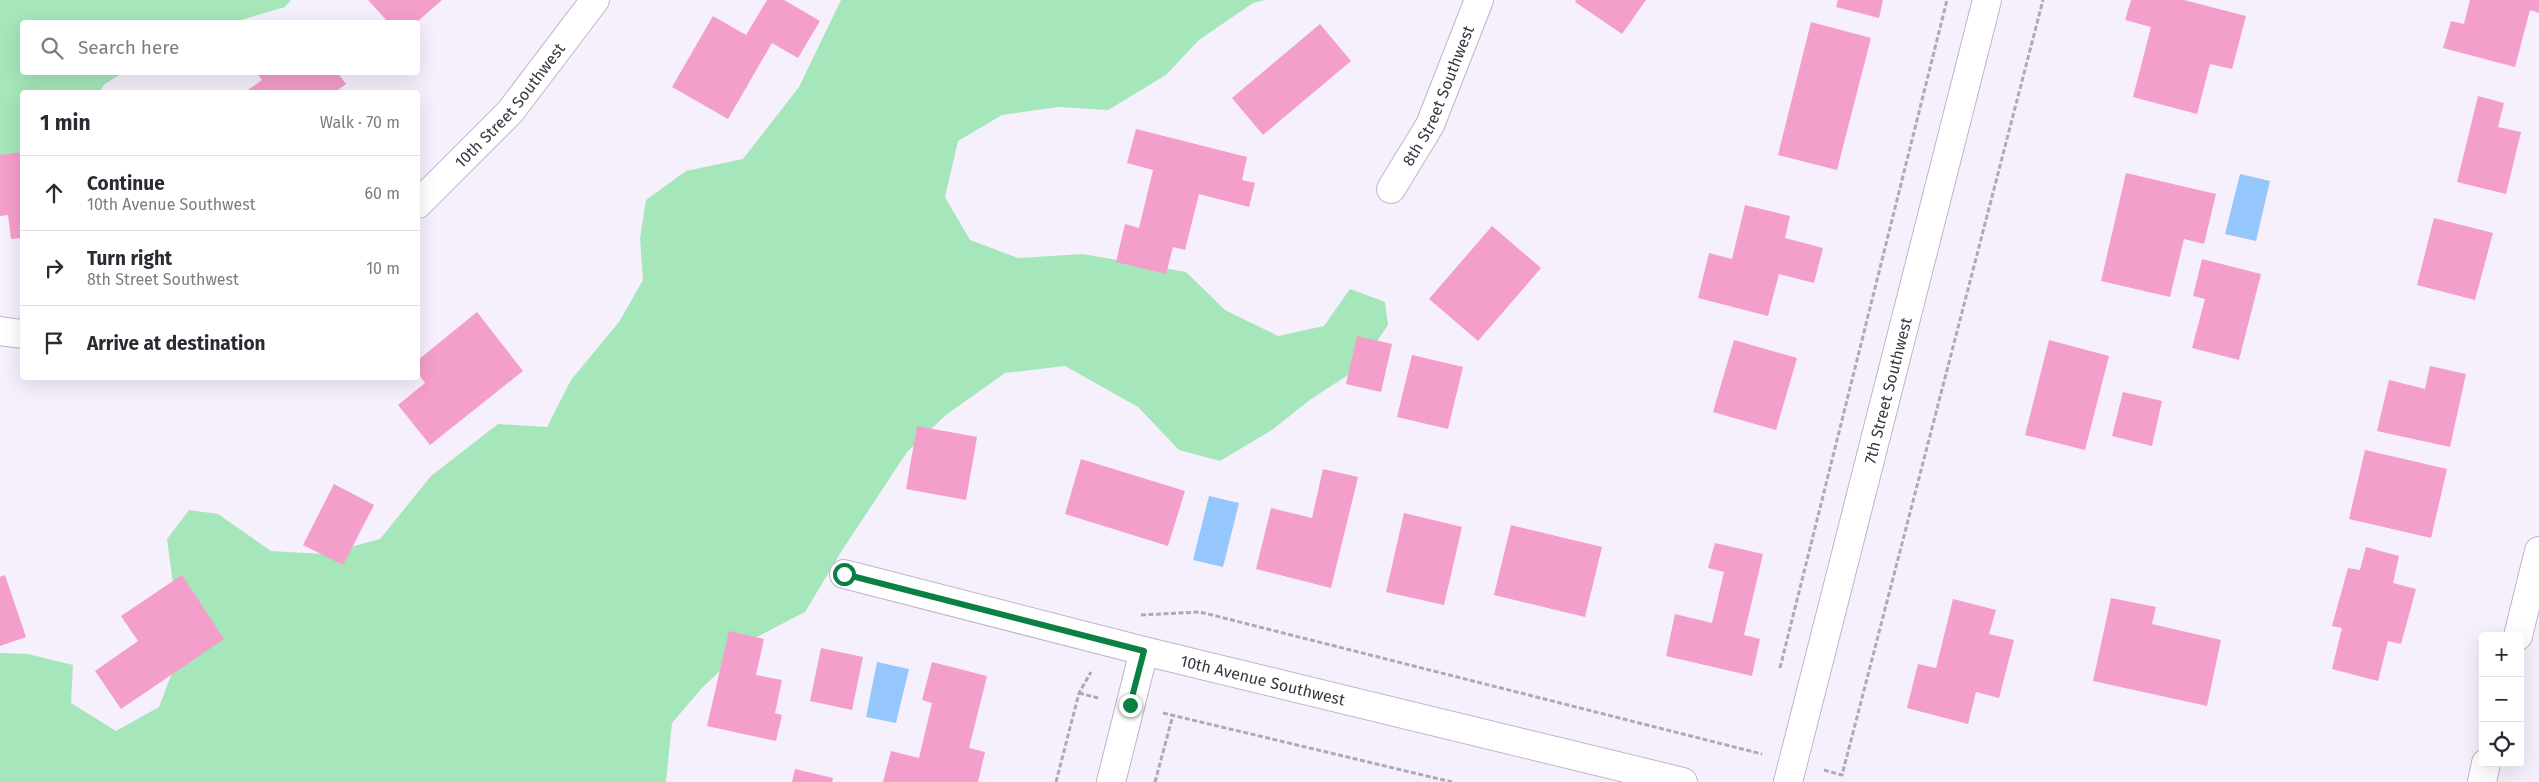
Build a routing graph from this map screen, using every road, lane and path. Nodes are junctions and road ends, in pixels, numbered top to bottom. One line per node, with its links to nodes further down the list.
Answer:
1 (595, 0): 7 (street, 10th Street Southwest)
2 (1479, 0): 6 (street, 8th Street Southwest)
3 (1947, 0): 15 (path)
4 (1987, 0): 25 (street, 7th Street Southwest)
5 (2043, 0): 19 (path)
6 (1392, 189)
7 (420, 202)
8 (0, 331): 9 (street)
9 (20, 334)
10 (2539, 550): 13 (street)
11 (844, 574): 14 (street, 10th Avenue Southwest)
12 (1135, 615): 17 (path)
13 (2519, 632)
14 (1144, 651): 21 (street); 24 (street, 10th Avenue Southwest)
15 (1778, 676)
16 (1079, 693): 20 (path)
17 (1762, 744)
18 (2485, 767): 26 (street)
19 (1842, 775)
20 (1056, 782)
21 (1111, 782)
22 (1156, 782): 23 (path)
23 (1452, 782)
24 (1684, 782)
25 (1788, 782)
26 (2482, 782)

